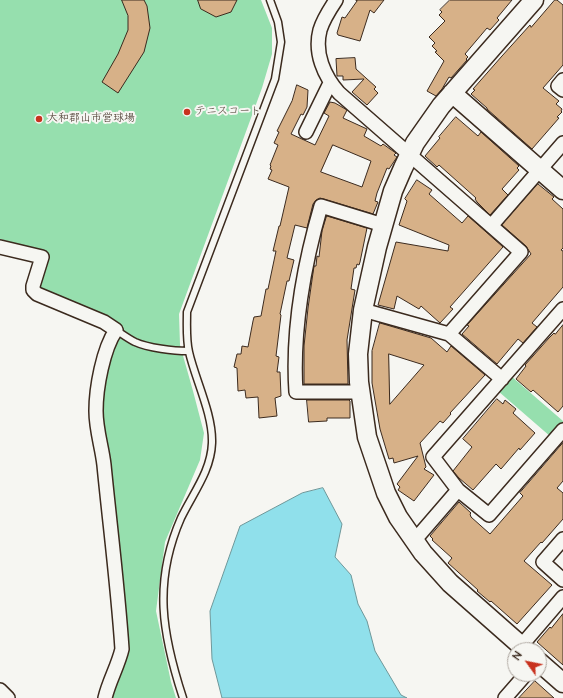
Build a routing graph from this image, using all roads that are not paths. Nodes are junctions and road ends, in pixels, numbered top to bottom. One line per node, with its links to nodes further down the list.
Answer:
1 (270, 0): 20 (lane)
2 (336, 0): 5 (street)
3 (534, 0): 7 (street)
4 (563, 80): 6 (street)
5 (330, 83): 8 (street); 10 (street)
6 (563, 90)
7 (452, 93): 10 (street); 11 (street)
8 (306, 132)
9 (563, 143): 11 (street)
10 (410, 155): 13 (street); 14 (street)
11 (540, 170): 12 (street); 14 (street)
12 (563, 190)
13 (383, 225): 17 (street); 22 (street)
14 (491, 226): 19 (street)
15 (0, 247): 18 (street)
16 (563, 309): 21 (street)
17 (363, 310): 19 (street); 22 (street)
18 (116, 330): 20 (lane); 36 (street)
19 (449, 334): 21 (street)
20 (188, 350): 37 (lane)
21 (502, 379): 24 (street)
22 (360, 392): 26 (street)
23 (562, 433): 24 (street)
24 (458, 490): 26 (street)
25 (563, 539): 27 (street)
26 (414, 541): 29 (street)
27 (563, 580)
28 (563, 597): 30 (street)
29 (516, 642)
30 (528, 642)
31 (547, 669): 33 (street)
32 (519, 682): 38 (street)
33 (563, 683)
34 (0, 690): 35 (street)
35 (8, 698)
36 (105, 698)
37 (183, 698)
38 (505, 698)

